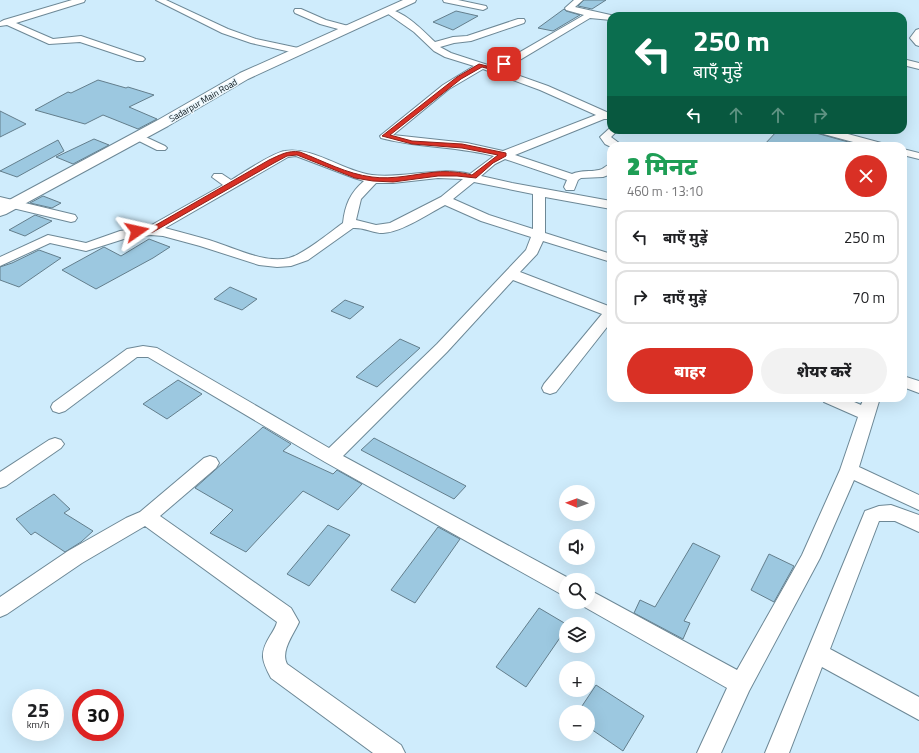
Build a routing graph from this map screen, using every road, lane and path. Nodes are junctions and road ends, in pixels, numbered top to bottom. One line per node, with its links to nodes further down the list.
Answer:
1 (81, 0): 12 (street)
2 (160, 0): 17 (street)
3 (411, 0): 8 (street, Sadarpur Main Road)
4 (447, 0): 6 (street)
5 (579, 0): 9 (street)
6 (482, 8)
7 (298, 11): 13 (street)
8 (388, 12): 13 (street, Sadarpur Main Road); 16 (street)
9 (596, 15): 10 (street); 22 (street)
10 (607, 16)
11 (521, 21): 16 (street)
12 (3, 23): 18 (street)
13 (349, 29): 17 (street, Sadarpur Main Road)
14 (919, 32): 15 (street)
15 (919, 42)
16 (433, 46): 20 (street)
17 (300, 51): 26 (street, Sadarpur Main Road)
18 (140, 59)
19 (907, 63): 21 (street)
20 (481, 66): 22 (street); 31 (street)
21 (919, 66)
22 (495, 70): 23 (street)
23 (607, 117): 31 (street)
24 (608, 134): 27 (street)
25 (843, 134): 28 (street)
26 (137, 136): 29 (street); 44 (street, Sadarpur Main Road)
27 (609, 142)
28 (869, 142)
29 (161, 148)
30 (907, 153): 32 (street)
31 (504, 155): 35 (street); 36 (street)
32 (919, 156)
33 (607, 172): 36 (street)
34 (218, 177): 38 (street)
35 (474, 177): 37 (street); 39 (street); 41 (street)
36 (573, 178): 40 (street)
37 (373, 179): 38 (street); 47 (street)
38 (231, 185): 48 (street)
39 (539, 192): 40 (street); 49 (street)
40 (569, 197): 43 (street)
41 (445, 200): 47 (street); 49 (street)
42 (0, 201): 44 (street)
43 (607, 204)
44 (13, 205): 45 (street, Sadarpur Main Road); 46 (street)
45 (0, 211)
46 (71, 218)
47 (349, 225): 48 (street)
48 (150, 231): 51 (street)
49 (539, 234): 50 (street); 52 (street)
50 (607, 257)
51 (0, 262)
52 (510, 274): 53 (street); 62 (street)
53 (607, 310)
54 (607, 317): 57 (street)
55 (907, 382): 56 (street)
56 (919, 387)
57 (550, 388)
58 (850, 402): 59 (street)
59 (870, 406): 64 (street)
60 (59, 407): 62 (street)
61 (55, 444): 65 (street)
62 (331, 456): 69 (street)
63 (210, 463): 67 (street)
64 (849, 470): 66 (street); 73 (street)
65 (0, 481)
66 (919, 503)
67 (146, 517): 71 (street); 75 (street)
68 (919, 524): 72 (street)
69 (559, 583)
70 (595, 603): 73 (street)
71 (0, 608)
72 (817, 652): 74 (street); 77 (street)
73 (741, 684): 76 (street)
74 (919, 709)
75 (393, 753)
76 (709, 753)
77 (777, 753)

